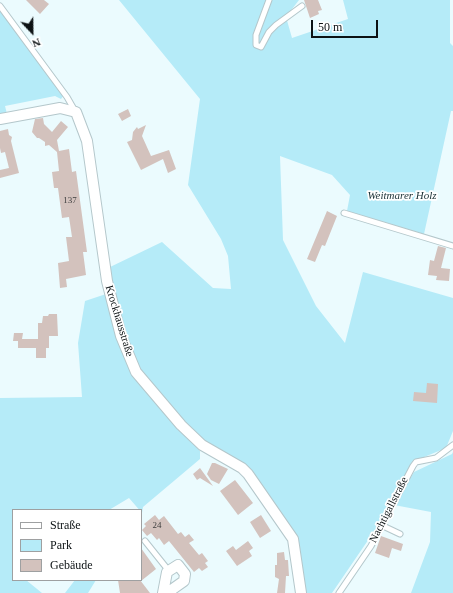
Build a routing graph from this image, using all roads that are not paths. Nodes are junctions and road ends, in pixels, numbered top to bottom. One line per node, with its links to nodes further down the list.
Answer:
1 (269, 0): 3 (lane)
2 (0, 6): 4 (lane)
3 (302, 6)
4 (76, 112): 5 (street); 15 (street, Krockhausstraße)
5 (0, 119)
6 (344, 213): 7 (lane)
7 (453, 246)
8 (453, 445): 9 (lane, Nachtigallstraße)
9 (381, 525): 10 (lane); 16 (lane, Nachtigallstraße)
10 (400, 534)
11 (145, 541): 12 (lane)
12 (169, 571): 13 (street); 14 (street)
13 (163, 593)
14 (167, 593)
15 (301, 593)
16 (339, 593)

